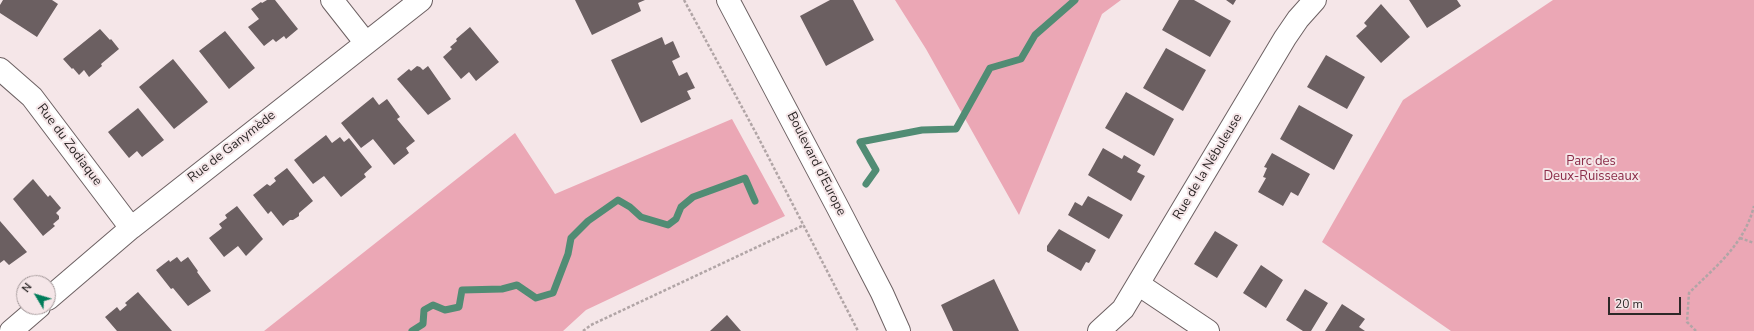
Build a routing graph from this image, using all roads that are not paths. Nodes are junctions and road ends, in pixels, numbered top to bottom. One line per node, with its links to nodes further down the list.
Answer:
1 (332, 0): 5 (street)
2 (421, 0): 5 (street, Rue de Ganymède)
3 (728, 0): 12 (street, Boulevard d'Europe)
4 (1315, 0): 8 (street, Rue de la Nébuleuse)
5 (365, 42): 7 (street, Rue de Ganymède)
6 (0, 69): 7 (street, Rue du Zodiaque)
7 (131, 228): 9 (street, Rue de Ganymède)
8 (1138, 284): 13 (street, Rue de la Nébuleuse); 14 (street)
9 (56, 292)
10 (30, 315): 11 (street)
11 (11, 331)
12 (899, 331)
13 (1099, 331)
14 (1208, 331)

